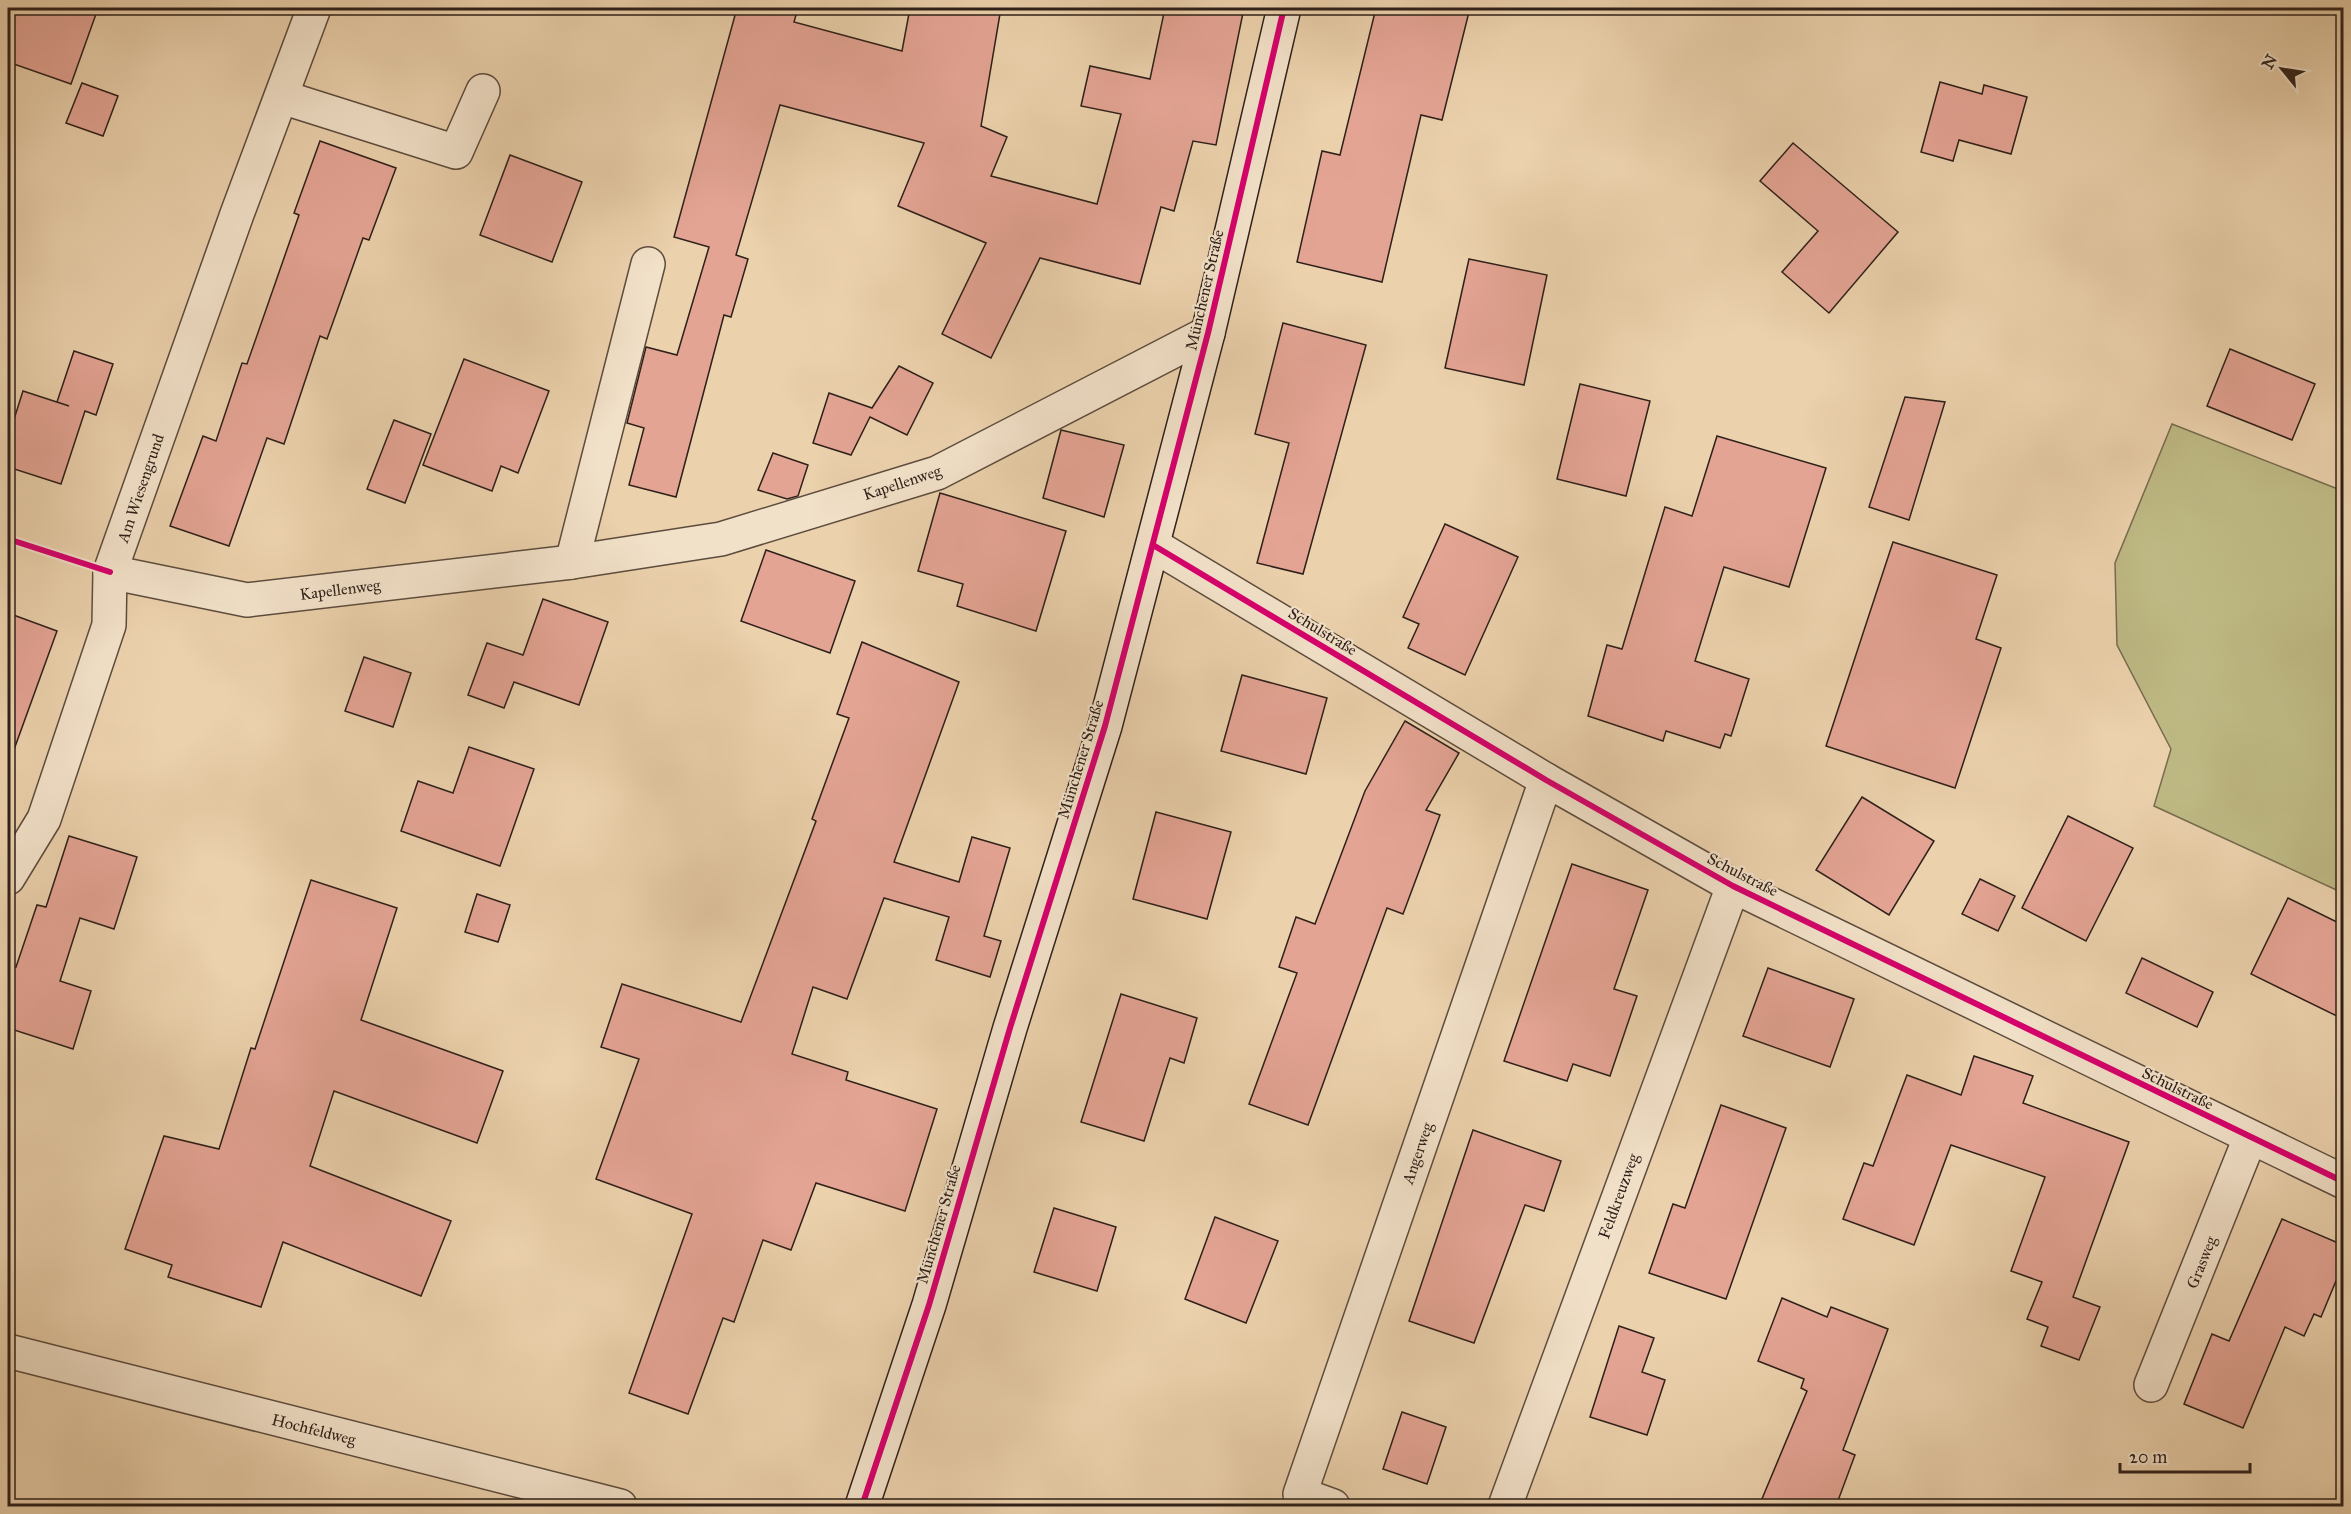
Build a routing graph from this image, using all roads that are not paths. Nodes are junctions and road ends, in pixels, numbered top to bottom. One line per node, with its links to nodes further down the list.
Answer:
1 (314, 8): 4 (street, Am Wiesengrund)
2 (1284, 8): 6 (street, Münchener Straße)
3 (483, 91): 4 (street)
4 (282, 97): 9 (street, Am Wiesengrund)
5 (648, 264): 8 (street)
6 (1208, 333): 7 (street, Münchener Straße); 8 (street, Kapellenweg)
7 (1153, 545): 10 (street, Schulstraße); 18 (street, Münchener Straße)
8 (572, 562): 9 (street, Kapellenweg)
9 (110, 572): 11 (street, Am Wiesengrund)
10 (1546, 780): 12 (street, Schulstraße); 19 (street, Angerweg)
11 (8, 878)
12 (1732, 886): 13 (street, Schulstraße); 20 (street, Feldkreuzweg)
13 (2250, 1138): 14 (street, Schulstraße); 16 (street, Grasweg)
14 (2343, 1182)
15 (8, 1351): 17 (street, Hochfeldweg)
16 (2151, 1385)
17 (620, 1506)
18 (862, 1506)
19 (1333, 1506)
20 (1505, 1506)

